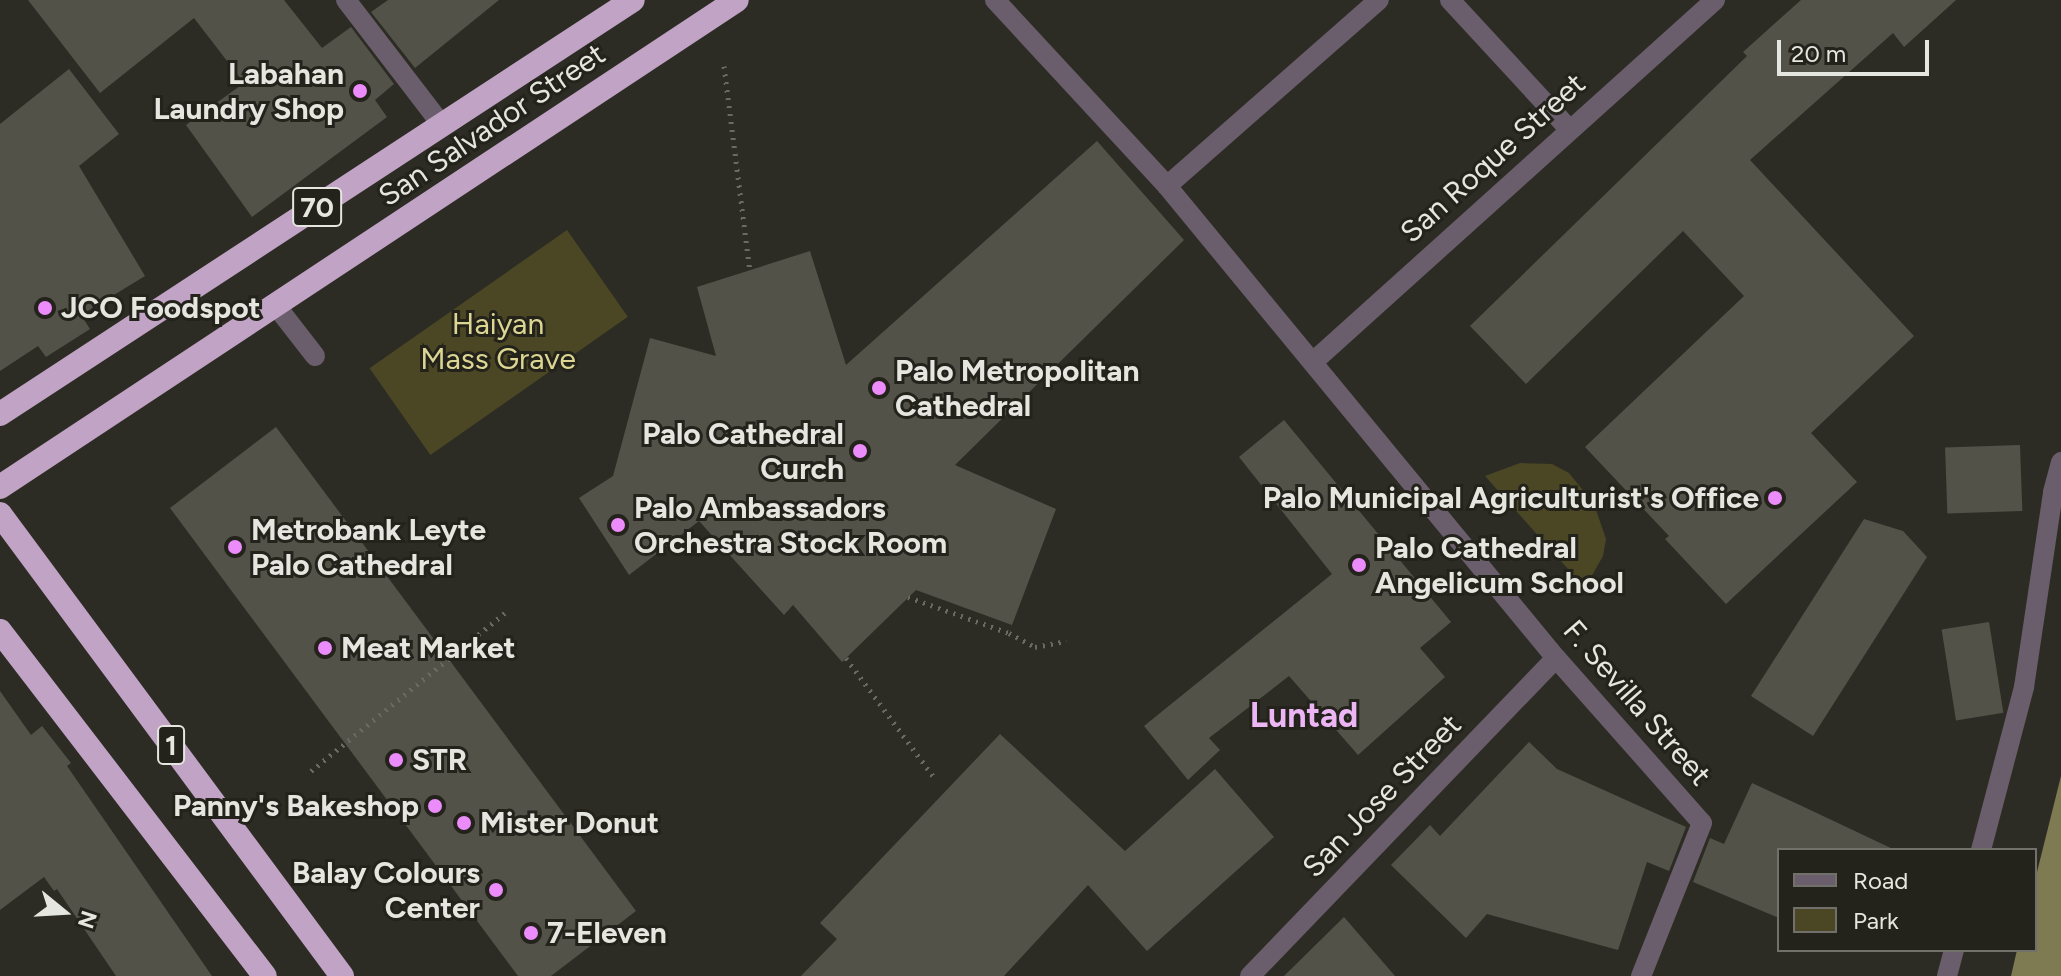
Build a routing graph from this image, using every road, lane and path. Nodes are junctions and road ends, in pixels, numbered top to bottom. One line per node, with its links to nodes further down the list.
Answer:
1 (346, 0): 9 (street)
2 (633, 0): 9 (highway, San Salvador Street / 70)
3 (737, 0): 13 (highway, San Salvador Street / 70)
4 (995, 0): 11 (street, F. Sevilla Street)
5 (1379, 0): 11 (street)
6 (1450, 0): 10 (street)
7 (1715, 0): 10 (street, San Roque Street)
8 (724, 66): 12 (path)
9 (442, 125): 16 (highway, San Salvador Street / 70)
10 (1569, 129): 15 (street, San Roque Street)
11 (1167, 186): 15 (street, F. Sevilla Street)
12 (750, 271)
13 (277, 307): 14 (street); 18 (highway, San Salvador Street / 70)
14 (315, 356)
15 (1313, 362): 25 (street, F. Sevilla Street)
16 (0, 414)
17 (2061, 462): 28 (street)
18 (0, 487)
19 (0, 514): 31 (highway, 1)
20 (908, 597): 23 (path)
21 (505, 613): 26 (path)
22 (0, 631): 30 (highway, 1)
23 (1066, 641)
24 (846, 658): 27 (path)
25 (1556, 658): 32 (street, San Jose Street); 33 (street, F. Sevilla Street)
26 (311, 771)
27 (933, 776)
28 (1982, 848)
29 (1953, 952): 34 (street)
30 (265, 976)
31 (342, 976)
32 (1250, 976)
33 (1641, 976)
34 (1947, 976)

